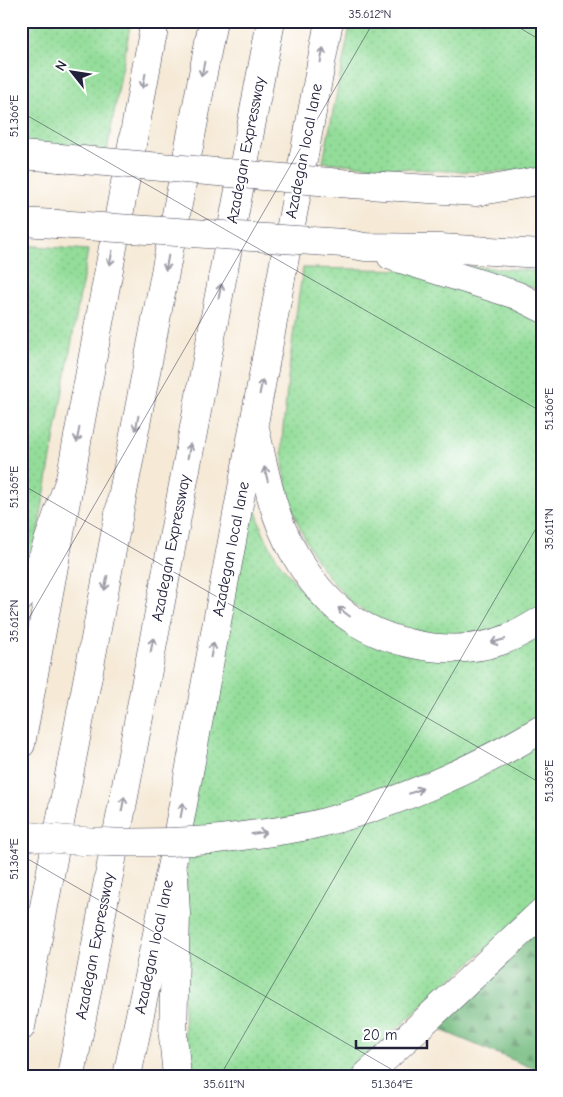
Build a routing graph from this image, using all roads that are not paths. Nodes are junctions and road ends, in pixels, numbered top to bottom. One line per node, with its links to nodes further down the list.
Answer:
1 (213, 21): 22 (main road, one-way to 22)
2 (271, 21): 23 (main road, Azadegan Expressway, one-way to 2)
3 (328, 21): 13 (main road, Azadegan local lane, one-way to 3)
4 (153, 25): 14 (main road, one-way to 14)
5 (21, 155): 7 (main road, bridge)
6 (542, 180): 7 (main road)
7 (476, 192): 8 (main road)
8 (542, 198)
9 (21, 222): 10 (main road, bridge)
10 (354, 245): 11 (main road); 12 (main road)
11 (542, 254)
12 (542, 308)
13 (254, 424): 16 (main road, one-way to 13); 20 (main road, Azadegan local lane, one-way to 13)
14 (70, 479): 15 (main road); 18 (main road)
15 (21, 597)
16 (542, 620)
17 (542, 729): 19 (main road, one-way to 17, bridge)
18 (21, 744)
19 (21, 836)
20 (173, 858): 24 (main road, Azadegan local lane); 25 (main road)
21 (542, 912): 26 (main road)
22 (21, 1027)
23 (71, 1076)
24 (127, 1076)
25 (178, 1076)
26 (366, 1076)

